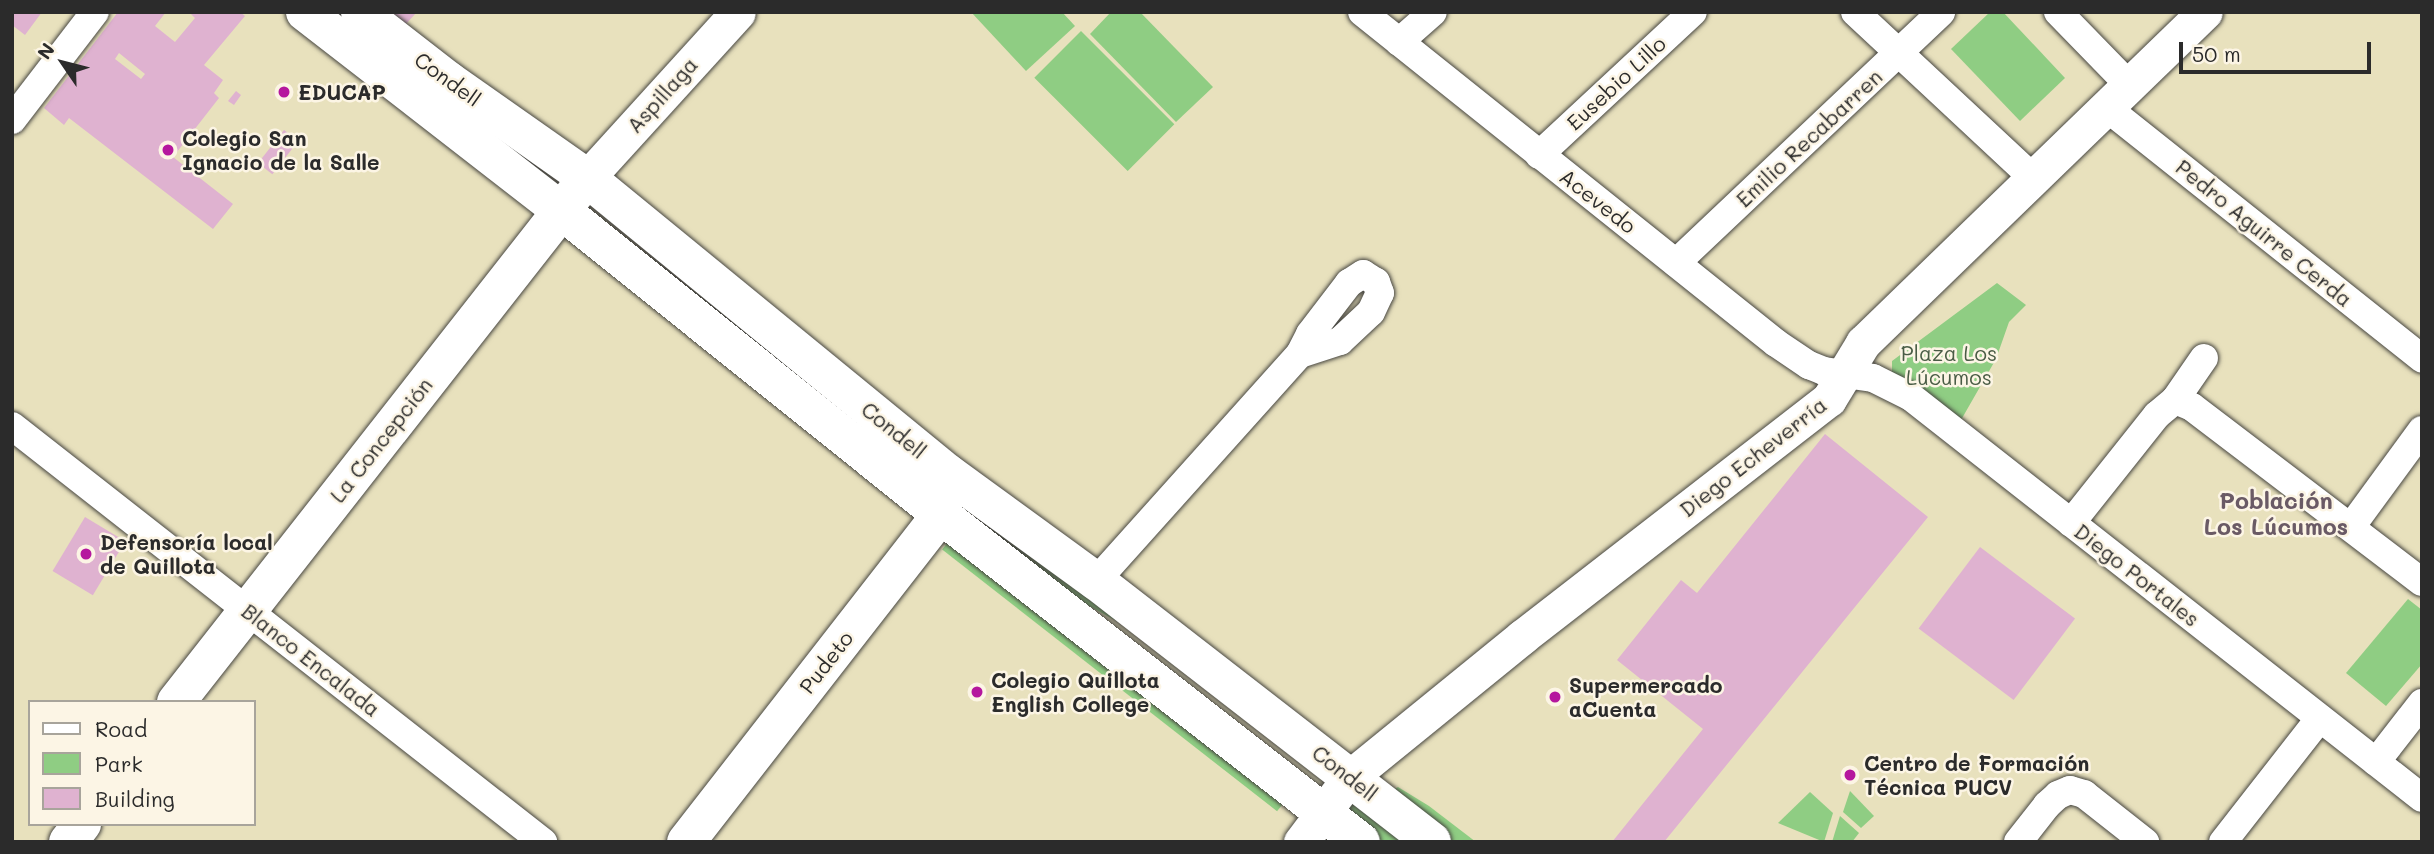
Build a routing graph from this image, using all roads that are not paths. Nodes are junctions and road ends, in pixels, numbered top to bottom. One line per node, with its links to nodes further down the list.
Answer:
1 (95, 12): 15 (street)
2 (305, 12): 19 (main road, Condell)
3 (360, 12): 17 (main road, Condell)
4 (738, 12): 17 (street, Aspillaga)
5 (1362, 12): 12 (street, Acevedo)
6 (1433, 12): 12 (street)
7 (1693, 12): 16 (street, Eusebio Lillo)
8 (1855, 12): 13 (street)
9 (1941, 12): 13 (street, Emilio Recabarren)
10 (2058, 12): 14 (street, Pedro Aguirre Cerda)
11 (2205, 12): 14 (street, Diego Echeverría)
12 (1399, 43): 16 (street, Acevedo)
13 (1898, 54): 18 (street); 20 (street, Emilio Recabarren)
14 (2118, 97): 18 (street, Diego Echeverría); 23 (street, Pedro Aguirre Cerda)
15 (12, 120)
16 (1539, 155): 20 (street, Acevedo)
17 (587, 178): 19 (main road, La Concepción); 28 (main road, Condell)
18 (2034, 179): 24 (street, Diego Echeverría)
19 (562, 211): 29 (main road, Condell); 34 (main road, La Concepción)
20 (1676, 263): 24 (street, Acevedo)
21 (1300, 354): 32 (street)
22 (2204, 358): 25 (street)
23 (2422, 359)
24 (1843, 374): 30 (street, Diego Portales); 39 (street, Diego Echeverría)
25 (2175, 400): 30 (street); 31 (street)
26 (12, 426): 34 (street, Blanco Encalada)
27 (2422, 430): 31 (street)
28 (949, 474): 29 (main road, Pudeto); 32 (main road, Condell)
29 (941, 515): 42 (main road, Condell); 45 (main road, Pudeto)
30 (2071, 523): 37 (street, Diego Portales)
31 (2351, 527): 33 (street)
32 (1096, 581): 39 (main road, Condell)
33 (2422, 582)
34 (247, 609): 35 (main road, La Concepción); 44 (street, Blanco Encalada)
35 (178, 700)
36 (2422, 703): 38 (street)
37 (2320, 718): 38 (street, Diego Portales); 50 (street)
38 (2376, 762): 40 (street, Diego Portales)
39 (1350, 777): 42 (street, Diego Echeverría); 47 (main road, Condell)
40 (2422, 798)
41 (80, 826): 43 (main road)
42 (1312, 827): 46 (main road, Condell)
43 (68, 842)
44 (543, 842)
45 (686, 842)
46 (1361, 842)
47 (1432, 842)
48 (2018, 842): 49 (street)
49 (2145, 842)
50 (2223, 842)

